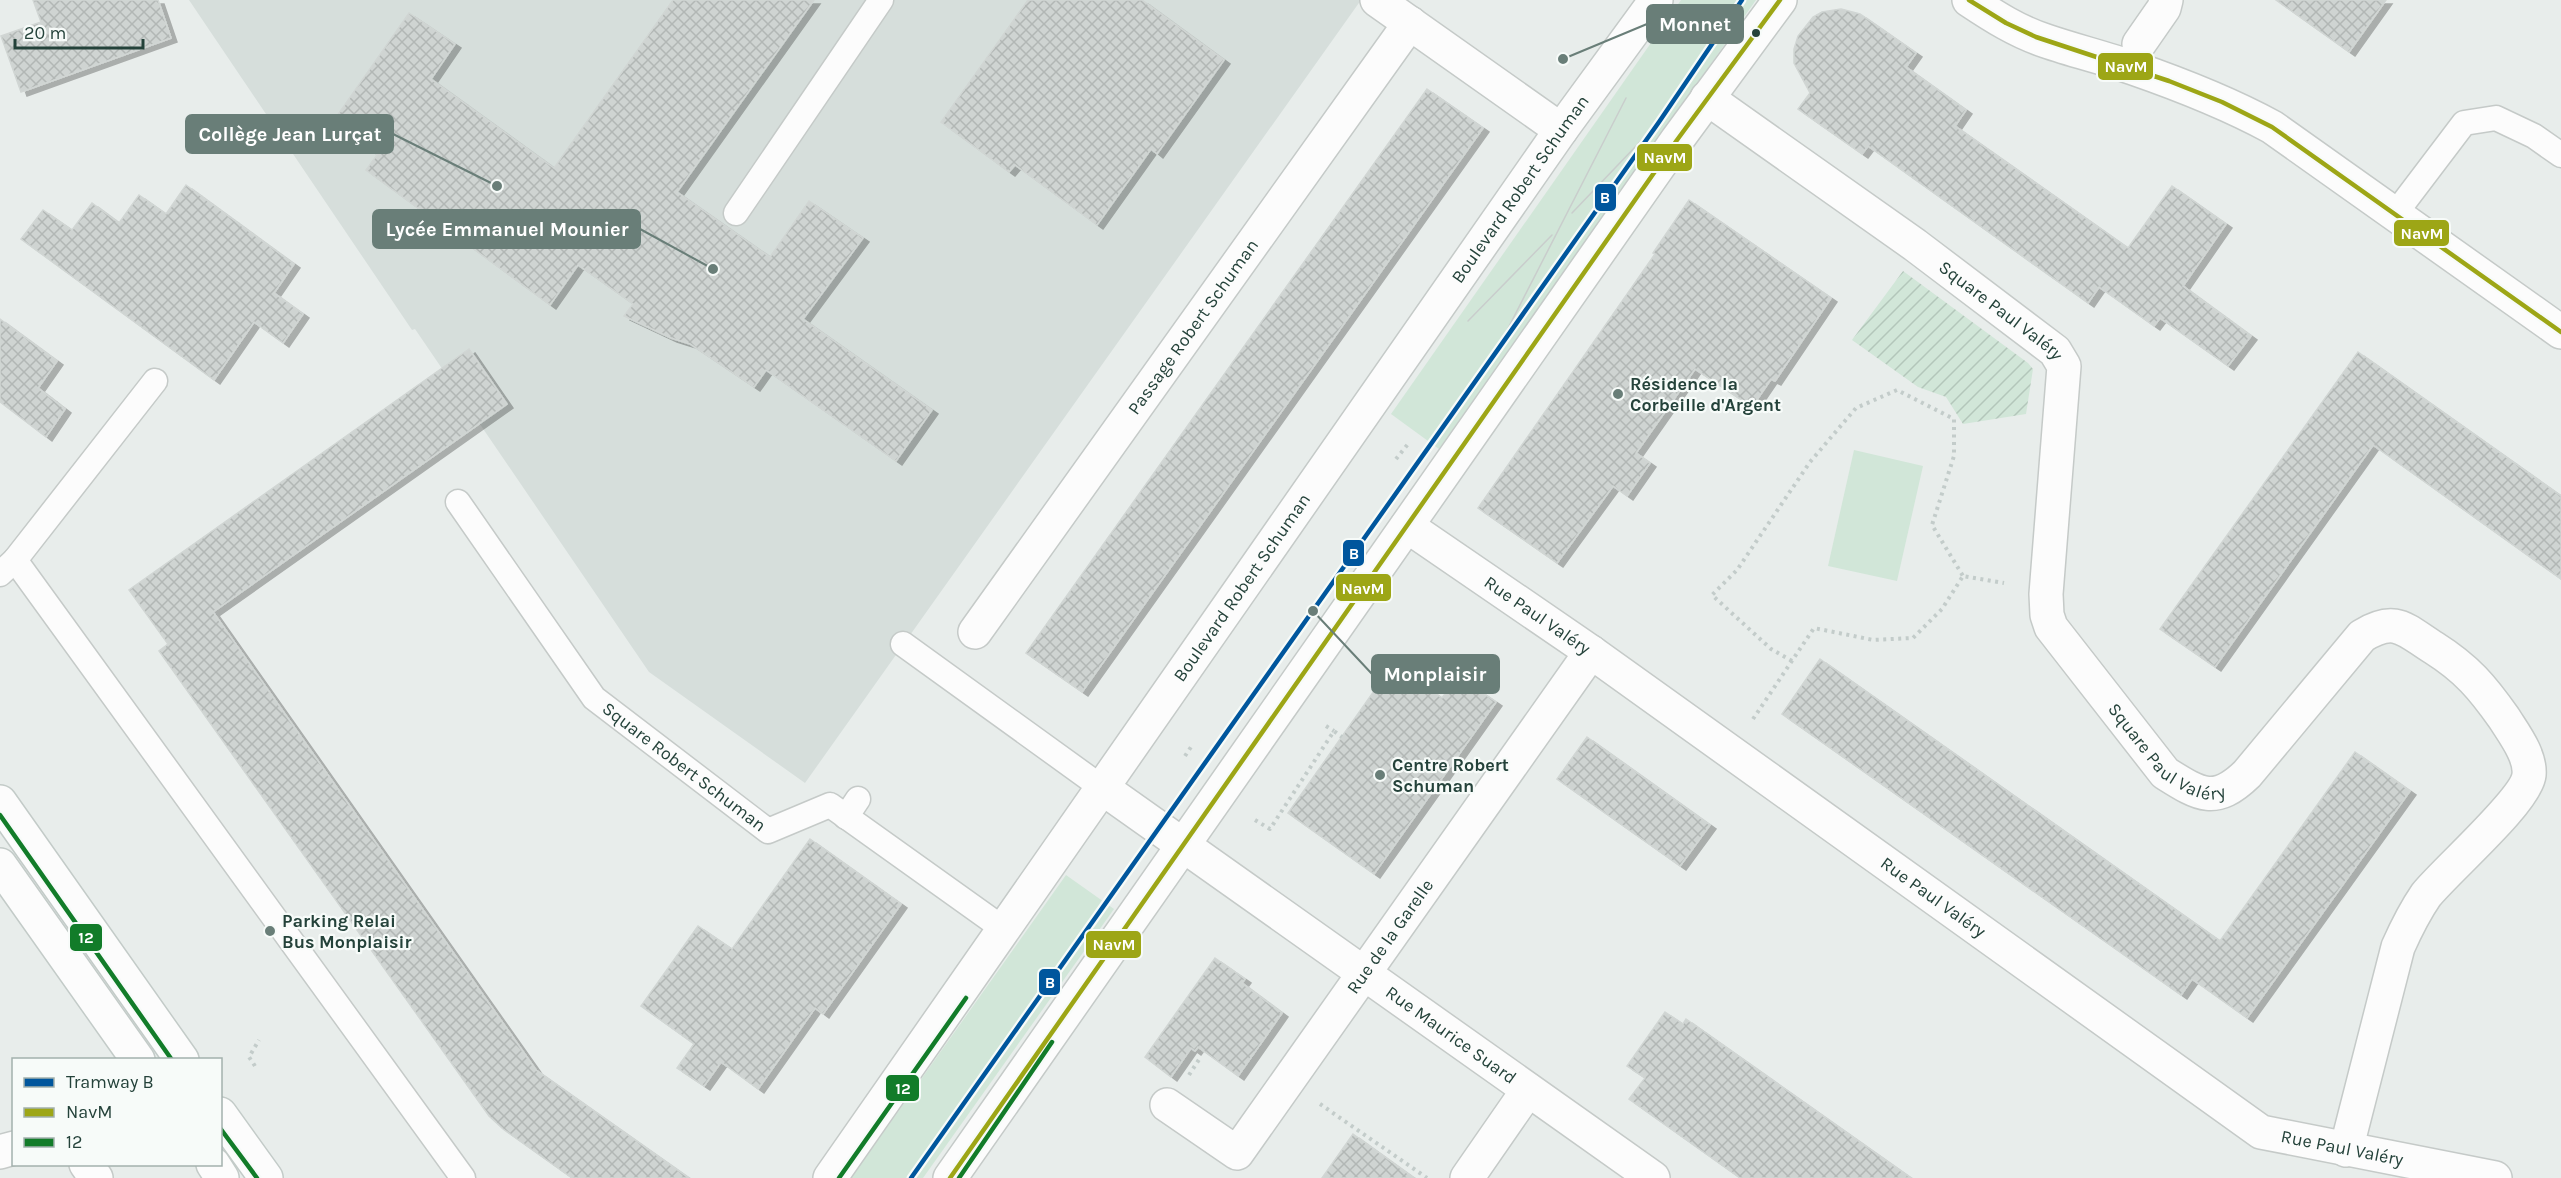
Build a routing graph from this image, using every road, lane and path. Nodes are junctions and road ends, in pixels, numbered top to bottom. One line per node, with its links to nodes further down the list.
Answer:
1 (881, 0): 12 (lane)
2 (1377, 0): 7 (street)
3 (1656, 0): 10 (street, Boulevard Robert Schuman)
4 (1780, 0): 9 (street)
5 (1970, 0): 8 (street)
6 (2166, 0): 8 (street)
7 (1410, 23): 10 (street); 23 (street, Passage Robert Schuman)
8 (2135, 56): 13 (street)
9 (1707, 98): 19 (street); 48 (street, Square Paul Valéry)
10 (1561, 130): 33 (street, Boulevard Robert Schuman)
11 (2561, 155): 13 (lane)
12 (736, 213)
13 (2395, 214): 14 (street)
14 (2561, 332)
15 (155, 381): 20 (lane)
16 (1408, 444): 17 (path)
17 (1396, 459)
18 (458, 502): 38 (lane, Square Robert Schuman)
19 (1407, 526): 25 (street, Rue Paul Valéry); 36 (street)
20 (8, 567): 50 (lane)
21 (1963, 576): 22 (path); 26 (path); 26 (path)
22 (2004, 583)
23 (975, 632)
24 (903, 644): 33 (lane)
25 (1591, 652): 39 (street, Rue de la Garelle); 48 (street, Rue Paul Valéry)
26 (1792, 661): 27 (path)
27 (1752, 720)
28 (1326, 726): 29 (path)
29 (1334, 731): 30 (path); 35 (path)
30 (1342, 737)
31 (1192, 744): 32 (path)
32 (1185, 756)
33 (1101, 787): 36 (street, Rue Maurice Suard); 38 (street, Boulevard Robert Schuman)
34 (0, 802): 41 (street)
35 (1255, 820)
36 (1181, 845): 39 (street, Rue Maurice Suard); 52 (street)
37 (0, 865): 42 (street)
38 (1005, 930): 51 (street, Boulevard Robert Schuman)
39 (1364, 975): 44 (street, Rue Maurice Suard); 46 (street, Rue de la Garelle)
40 (259, 1040): 43 (path)
41 (169, 1055)
42 (137, 1058)
43 (255, 1066)
44 (1528, 1090): 54 (street); 55 (street, Rue Maurice Suard)
45 (1320, 1103): 53 (path)
46 (1167, 1105)
47 (222, 1117): 49 (street)
48 (2346, 1150): 56 (street, Rue Paul Valéry)
49 (266, 1178)
50 (463, 1178)
51 (830, 1178)
52 (950, 1178)
53 (1426, 1178)
54 (1467, 1178)
55 (1653, 1178)
56 (2495, 1178)

